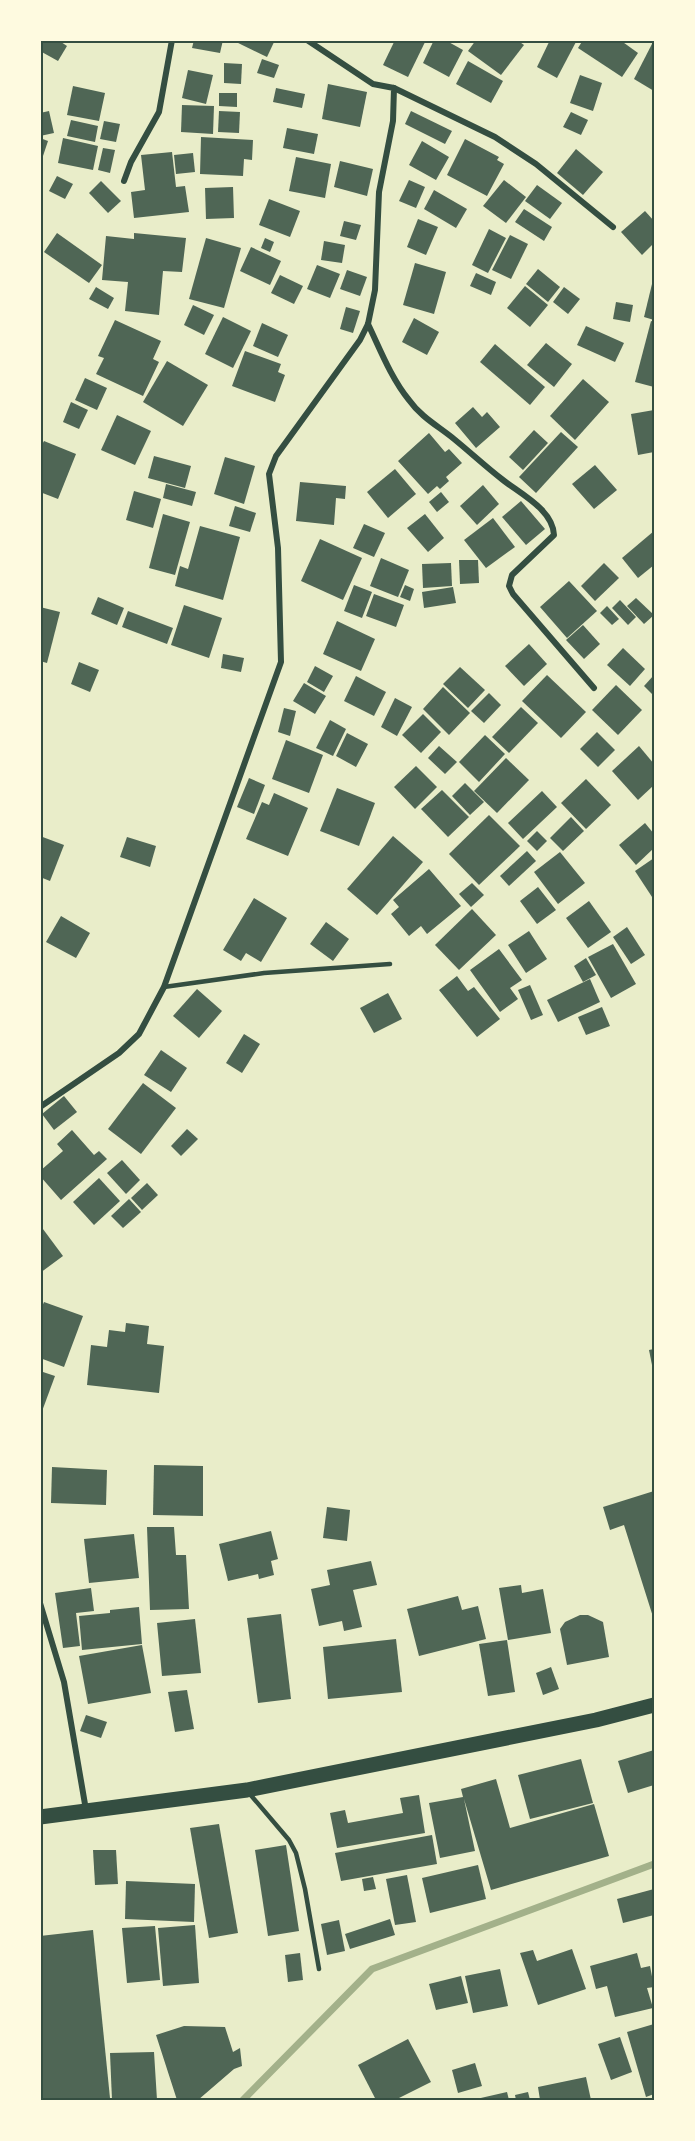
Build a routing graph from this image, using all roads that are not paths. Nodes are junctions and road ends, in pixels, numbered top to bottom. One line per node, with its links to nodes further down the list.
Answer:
1 (172, 40): 4 (street)
2 (308, 40): 3 (street)
3 (394, 88): 5 (street); 6 (street)
4 (124, 181)
5 (613, 227)
6 (368, 324): 7 (street); 9 (street)
7 (594, 688)
8 (390, 964): 9 (lane)
9 (164, 987): 10 (street)
10 (40, 1107)
11 (40, 1603): 14 (street)
12 (654, 1705): 13 (main road)
13 (247, 1790): 14 (main road); 16 (lane)
14 (86, 1811): 15 (main road)
15 (40, 1817)
16 (319, 1969)

